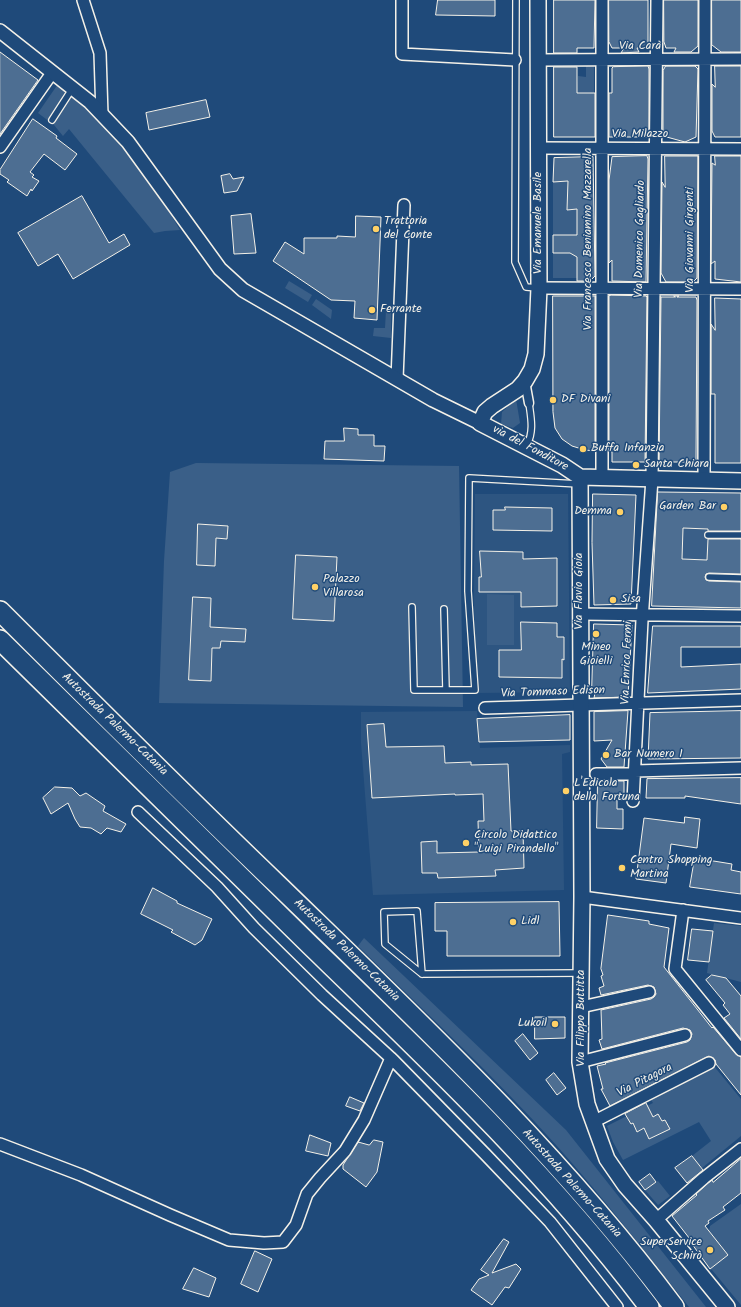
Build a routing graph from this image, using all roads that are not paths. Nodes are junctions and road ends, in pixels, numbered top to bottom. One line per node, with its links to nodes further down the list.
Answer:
1 (83, 0): 17 (street)
2 (402, 0): 11 (street)
3 (516, 0): 11 (lane)
4 (538, 0): 12 (main road, Via Emanuele Basile)
5 (602, 0): 13 (street, Via Francesco Beniamino Mazzarella)
6 (657, 0): 14 (street, Via Domenico Gagliardo)
7 (704, 0): 9 (street, Via Giovanni Girgenti)
8 (0, 32): 15 (street)
9 (705, 59): 10 (street, Via Carà); 14 (street, Via Carà); 23 (street, Via Giovanni Girgenti)
10 (741, 59)
11 (515, 60): 26 (lane)
12 (538, 60): 13 (street, Via Carà); 20 (main road, Via Emanuele Basile)
13 (602, 60): 14 (street, Via Carà); 21 (street, Via Francesco Beniamino Mazzarella)
14 (657, 60): 22 (street, Via Domenico Gagliardo)
15 (52, 73): 16 (street); 19 (street)
16 (72, 89): 17 (street); 18 (lane)
17 (102, 115): 31 (street)
18 (52, 120)
19 (0, 147)
20 (539, 148): 21 (street, Via Milazzo); 26 (main road, Via Emanuele Basile)
21 (602, 148): 22 (street, Via Milazzo); 27 (street, Via Francesco Beniamino Mazzarella)
22 (655, 148): 23 (street, Via Milazzo); 28 (street, Via Domenico Gagliardo)
23 (705, 149): 24 (street, Via Milazzo); 29 (street, Via Giovanni Girgenti)
24 (741, 149)
25 (404, 205): 31 (street)
26 (539, 288): 27 (street); 32 (main road, Via Emanuele Basile)
27 (602, 288): 28 (street); 36 (street, Via Francesco Beniamino Mazzarella)
28 (653, 289): 29 (street); 37 (street, Via Domenico Gagliardo)
29 (704, 289): 30 (street); 39 (street, Via Giovanni Girgenti)
30 (741, 289)
31 (397, 379): 34 (street)
32 (526, 381): 33 (street); 34 (main road, Via Emanuele Basile)
33 (529, 403): 35 (lane)
34 (480, 423): 35 (main road, via del Fonditore)
35 (526, 446): 38 (main road, via del Fonditore)
36 (602, 477): 37 (main road); 38 (main road)
37 (652, 479): 39 (main road); 49 (street, Via Enrico Fermi)
38 (580, 480): 48 (main road, Via Flavio Gioia); 52 (lane)
39 (704, 480): 40 (main road)
40 (741, 481)
41 (708, 535): 42 (lane)
42 (741, 535)
43 (709, 577): 44 (lane)
44 (741, 578)
45 (412, 607): 52 (lane)
46 (444, 608): 52 (lane)
47 (0, 611): 80 (highway, Autostrada Palermo-Catania)
48 (580, 614): 49 (street); 55 (main road, Via Flavio Gioia)
49 (643, 614): 50 (street); 54 (street, Via Enrico Fermi)
50 (741, 616)
51 (0, 640): 79 (highway, Autostrada Palermo-Catania)
52 (446, 690)
53 (741, 700): 54 (street, Via Tommaso Edison)
54 (639, 703): 55 (street, Via Tommaso Edison); 58 (street, Via Enrico Fermi)
55 (581, 706): 56 (street, Via Tommaso Edison); 62 (main road, Via Filippo Buttitta)
56 (485, 708)
57 (741, 768): 58 (street)
58 (635, 772): 59 (street); 60 (street, Via Enrico Fermi)
59 (596, 774)
60 (633, 800)
61 (138, 812): 71 (street)
62 (582, 897): 63 (street); 66 (main road, Via Filippo Buttitta)
63 (683, 910): 64 (street); 70 (street)
64 (741, 918)
65 (422, 974): 65 (lane); 66 (lane)
66 (582, 974): 68 (main road, Via Filippo Buttitta)
67 (649, 992): 68 (street)
68 (581, 1007): 72 (main road, Via Filippo Buttitta)
69 (685, 1035): 72 (street)
70 (741, 1050)
71 (391, 1058): 75 (street); 78 (street)
72 (580, 1062): 74 (main road, Via Filippo Buttitta)
73 (709, 1063): 74 (street, Via Pitagora)
74 (593, 1122): 77 (main road, Via Filippo Buttitta)
75 (0, 1144)
76 (741, 1149): 77 (street)
77 (656, 1220): 81 (main road, Via Filippo Buttitta)
78 (617, 1307)
79 (649, 1307)
80 (674, 1307)
81 (727, 1307)

